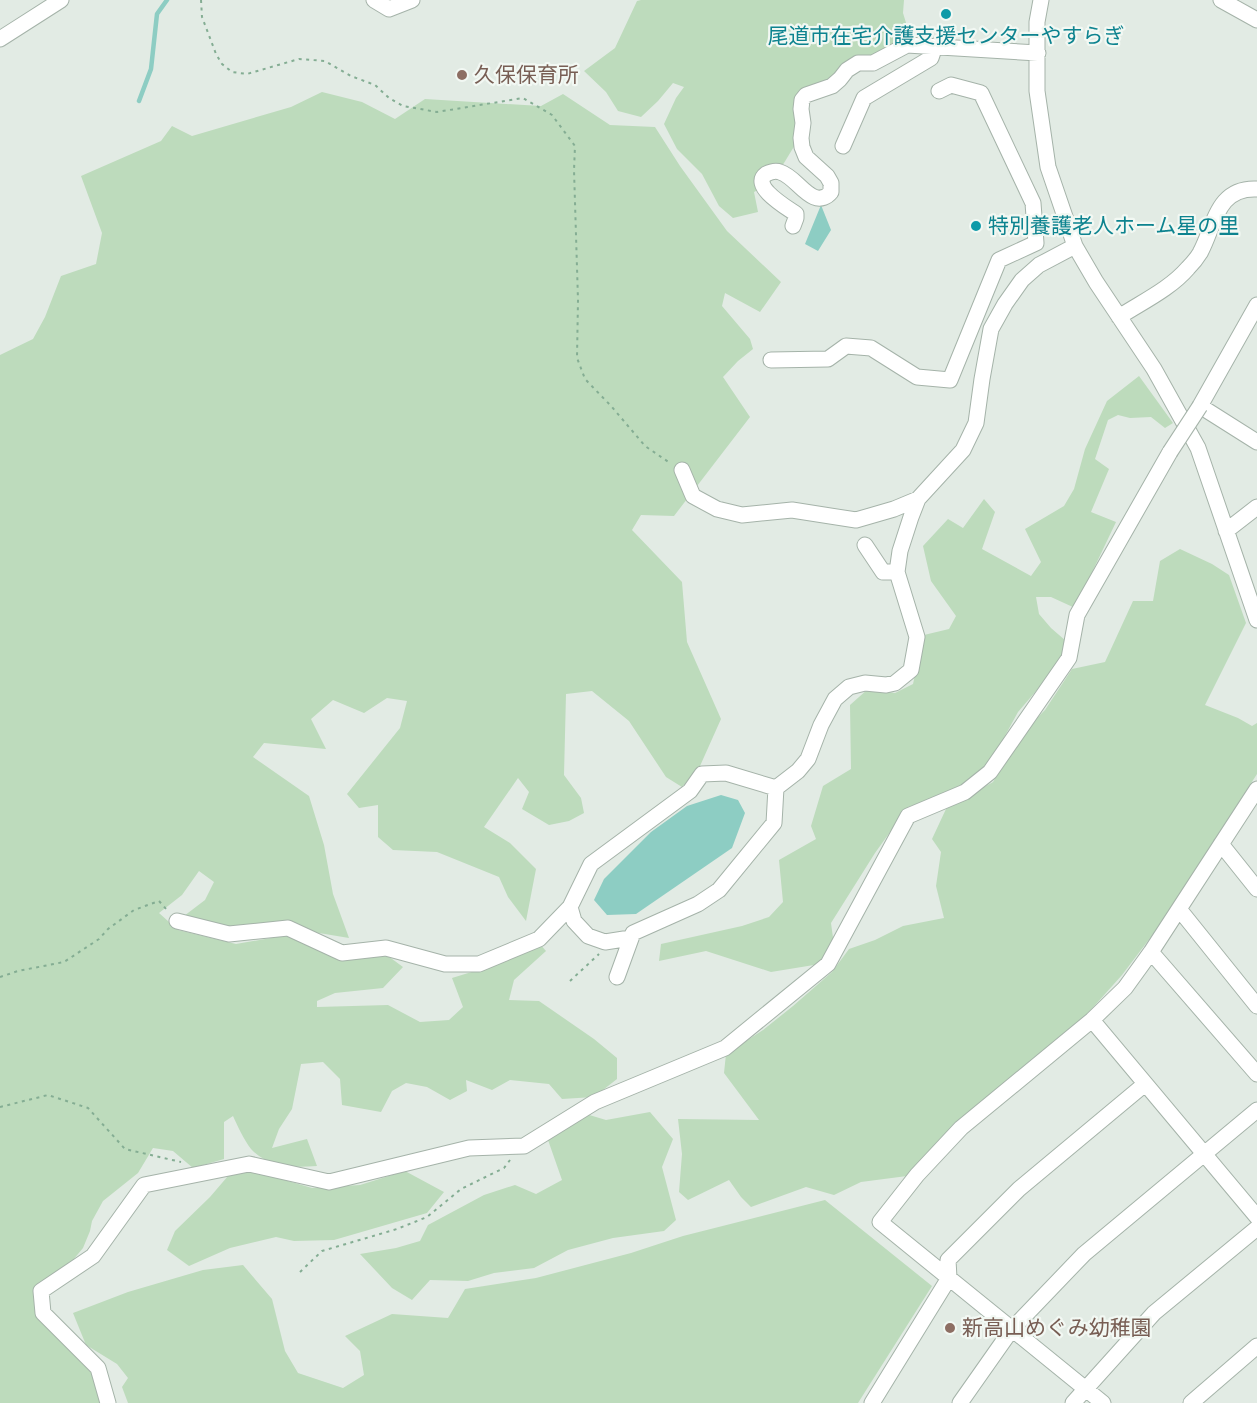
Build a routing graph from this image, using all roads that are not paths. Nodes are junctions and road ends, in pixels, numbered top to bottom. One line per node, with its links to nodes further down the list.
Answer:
1 (61, 0): 7 (street)
2 (374, 0): 3 (street)
3 (412, 0)
4 (1041, 0): 9 (street)
5 (1221, 0): 6 (street)
6 (1257, 20)
7 (0, 39)
8 (934, 46): 9 (street); 11 (street); 13 (street)
9 (1038, 53): 14 (street)
10 (939, 91): 15 (street)
11 (843, 146)
12 (1257, 189): 18 (street)
13 (793, 226)
14 (1075, 246): 17 (street); 18 (street)
15 (981, 302): 17 (street); 19 (street)
16 (1257, 305): 20 (street)
17 (1000, 313): 23 (street)
18 (1119, 317): 25 (street)
19 (771, 360)
20 (1200, 406): 21 (street); 51 (street, bridge)
21 (1257, 442)
22 (682, 470): 23 (street)
23 (918, 499): 27 (street)
24 (1257, 507): 25 (street)
25 (1226, 531): 28 (street)
26 (865, 545): 27 (street)
27 (897, 572): 29 (street)
28 (1257, 620)
29 (776, 788): 33 (street); 36 (street)
30 (1257, 789): 31 (street)
31 (1221, 844): 32 (street); 34 (street)
32 (1257, 889)
33 (570, 907): 35 (street); 36 (street)
34 (1179, 909): 37 (street); 39 (street)
35 (177, 921)
36 (630, 940): 38 (street)
37 (1151, 952): 40 (street); 41 (street)
38 (617, 977)
39 (1257, 1006)
40 (1092, 1020): 42 (street); 47 (street)
41 (1257, 1074)
42 (1146, 1084): 44 (street); 47 (street)
43 (1257, 1110): 44 (street)
44 (1204, 1154): 45 (street); 48 (street)
45 (1257, 1217)
46 (1257, 1228): 50 (street)
47 (949, 1278): 48 (street); 52 (street)
48 (1012, 1329): 50 (street); 53 (street)
49 (1257, 1346): 56 (street)
50 (1085, 1389): 54 (street); 55 (street)
51 (108, 1403)
52 (872, 1403)
53 (960, 1403)
54 (1073, 1403)
55 (1103, 1403)
56 (1191, 1403)

